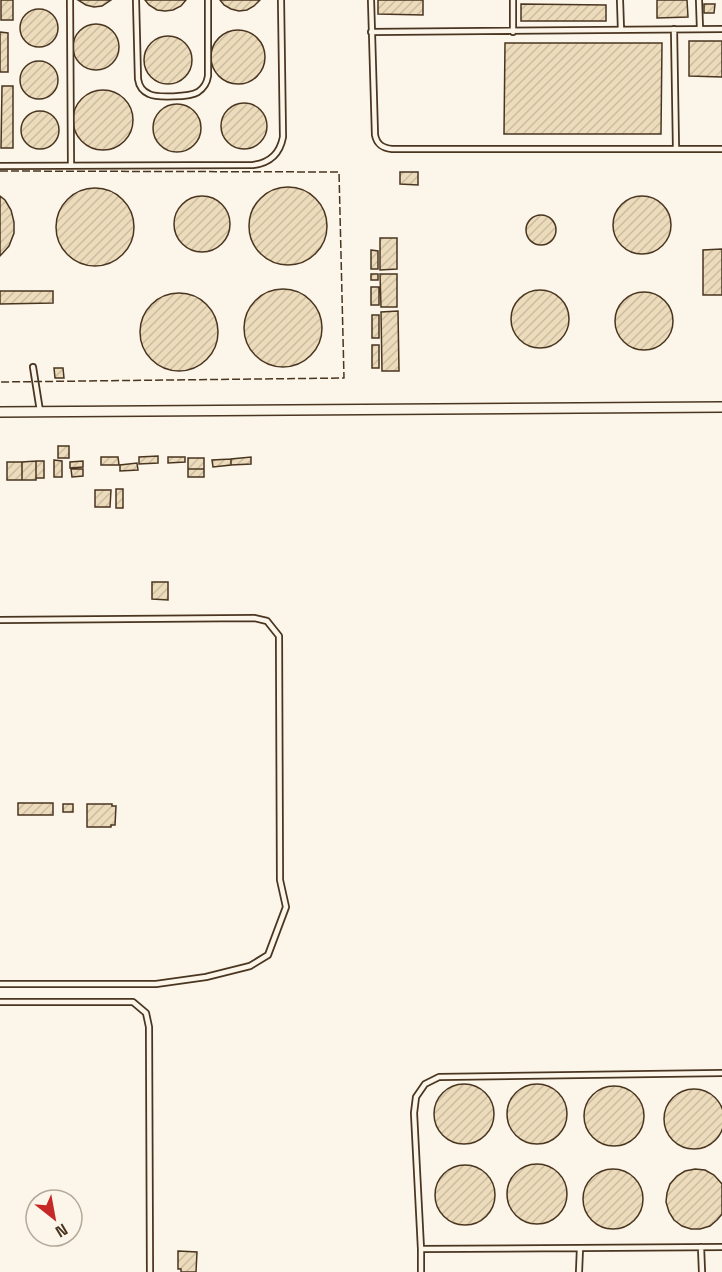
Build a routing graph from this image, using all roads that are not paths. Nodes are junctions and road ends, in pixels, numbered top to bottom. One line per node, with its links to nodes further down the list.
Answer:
1 (70, 0): 17 (lane)
2 (136, 0): 3 (lane)
3 (208, 0)
4 (280, 0): 17 (lane)
5 (371, 0): 13 (lane)
6 (513, 0): 14 (lane)
7 (621, 0): 11 (lane)
8 (699, 0): 9 (lane)
9 (700, 29): 10 (lane); 12 (lane)
10 (722, 29)
11 (621, 30): 12 (lane); 14 (lane)
12 (674, 30): 15 (lane)
13 (371, 32): 14 (lane); 15 (lane)
14 (513, 32)
15 (676, 148): 16 (lane)
16 (722, 149)
17 (71, 165): 18 (lane)
18 (0, 166)
19 (33, 367): 21 (lane)
20 (722, 407): 21 (street)
21 (40, 411): 22 (street)
22 (0, 412)
23 (0, 620): 24 (lane)
24 (0, 984)
25 (0, 1002): 31 (lane)
26 (722, 1074): 30 (lane)
27 (701, 1247): 28 (lane); 29 (lane); 34 (lane)
28 (722, 1247)
29 (579, 1248): 30 (lane); 33 (lane)
30 (421, 1249): 32 (lane)
31 (150, 1272)
32 (421, 1272)
33 (579, 1272)
34 (702, 1272)

